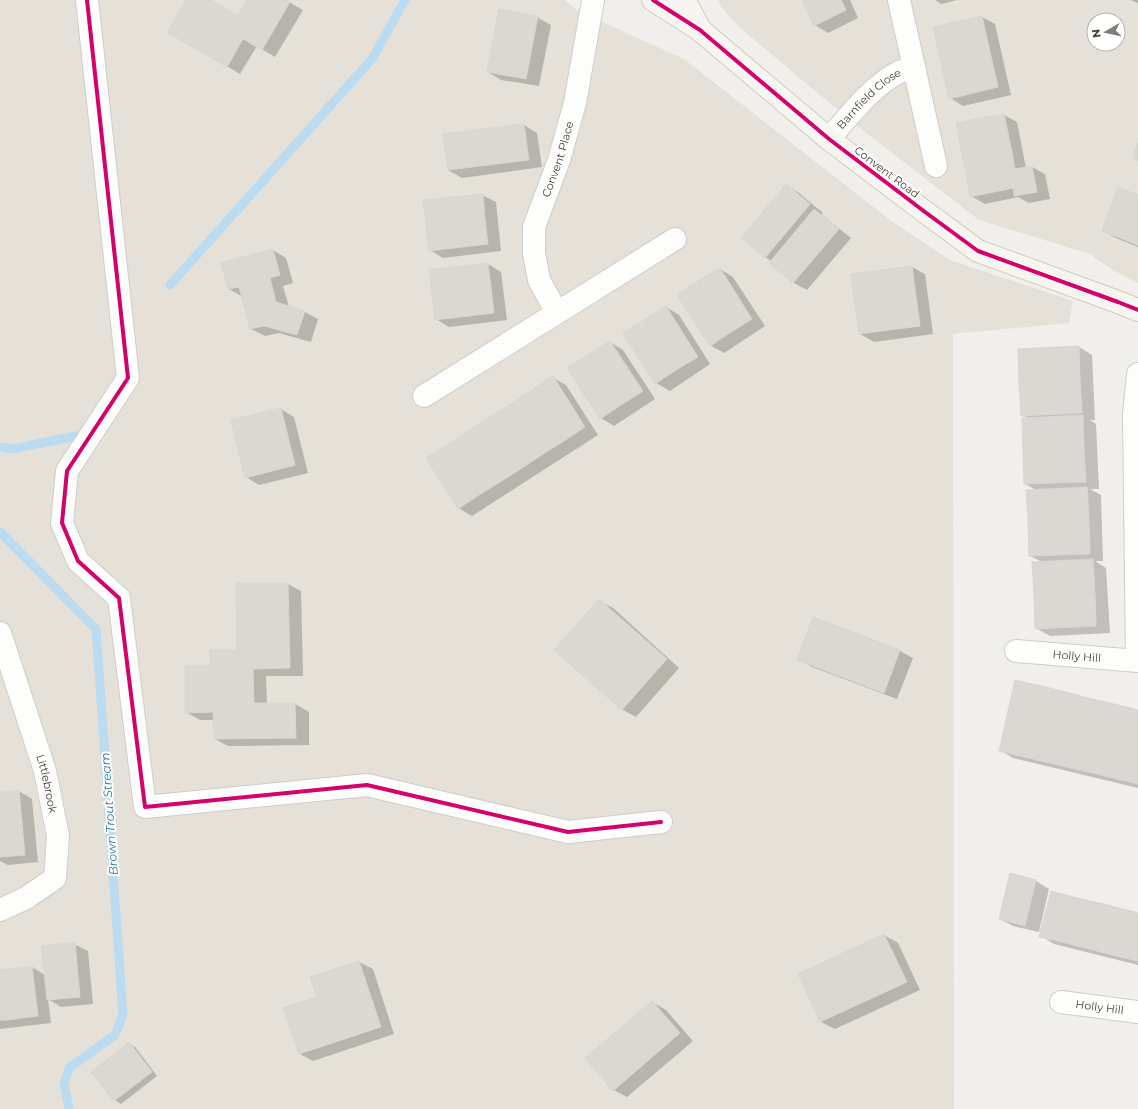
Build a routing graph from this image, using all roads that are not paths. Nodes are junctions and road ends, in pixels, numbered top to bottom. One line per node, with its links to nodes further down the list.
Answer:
1 (87, 0): 18 (street)
2 (593, 0): 12 (street, Convent Place)
3 (653, 0): 6 (street, Convent Road)
4 (684, 0): 6 (street, Convent Road)
5 (899, 0): 7 (street, Barnfield Close)
6 (700, 30): 8 (street, Convent Road)
7 (914, 67): 8 (street, Barnfield Close); 9 (street, Barnfield Close)
8 (829, 139): 11 (street, Convent Road)
9 (936, 166)
10 (675, 239): 12 (street)
11 (1138, 310)
12 (557, 312): 14 (street)
13 (1138, 374): 17 (street, Holly Hill)
14 (424, 396)
15 (0, 633): 19 (street, Littlebrook)
16 (1016, 651): 17 (street, Holly Hill)
17 (1138, 661)
18 (661, 822)
19 (0, 910)
20 (1061, 1002): 21 (street, Holly Hill)
21 (1138, 1012)

